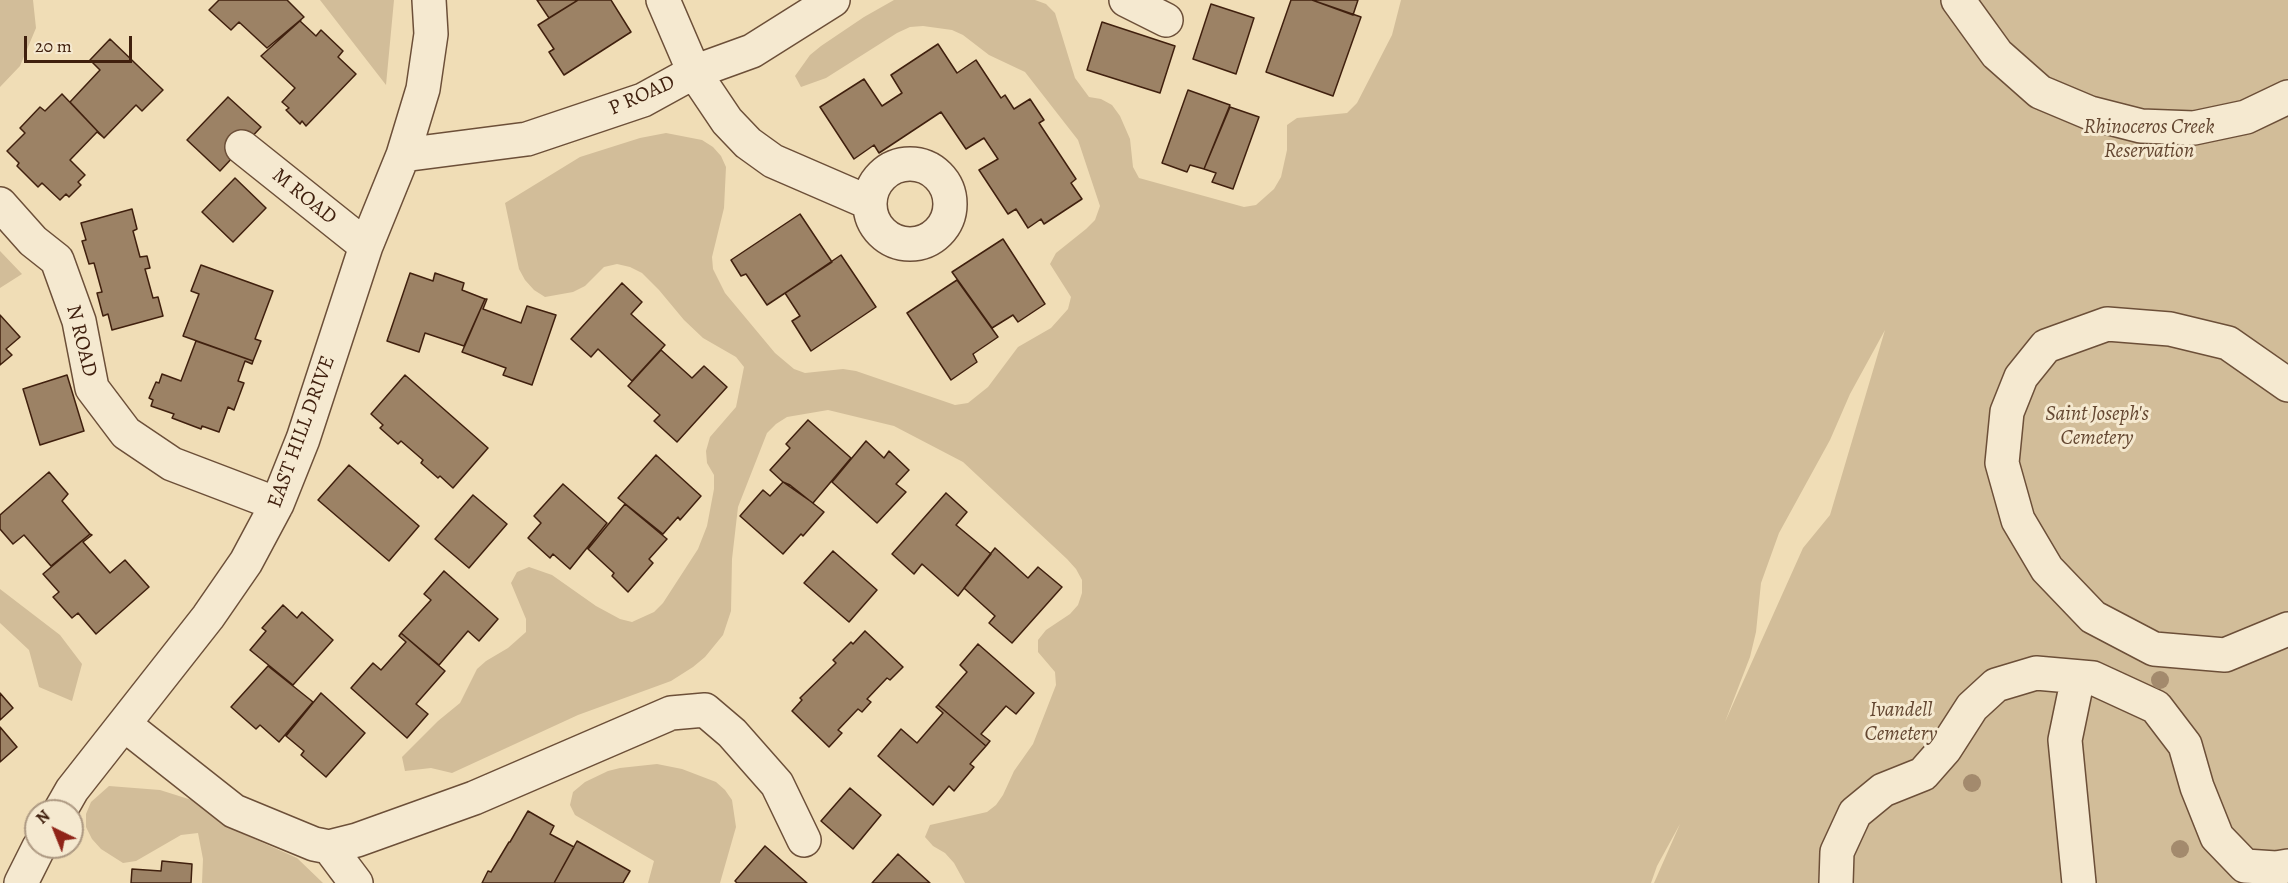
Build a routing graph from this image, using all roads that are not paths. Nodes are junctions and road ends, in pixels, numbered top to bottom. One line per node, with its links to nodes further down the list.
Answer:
1 (429, 0): 10 (street, EAST HILL DRIVE)
2 (663, 0): 7 (street)
3 (833, 0): 7 (street)
4 (1126, 0): 6 (street)
5 (1958, 0): 8 (street)
6 (1166, 20)
7 (694, 72): 10 (street, P ROAD); 11 (street, P ROAD)
8 (2288, 97)
9 (242, 147): 13 (street, M ROAD)
10 (403, 155): 13 (street, EAST HILL DRIVE)
11 (870, 203)
12 (0, 204): 15 (street, N ROAD)
13 (366, 246): 15 (street, EAST HILL DRIVE)
14 (2288, 385): 16 (street)
15 (277, 504): 18 (street, EAST HILL DRIVE)
16 (2288, 629)
17 (2078, 677): 23 (street); 26 (street); 27 (street)
18 (125, 725): 19 (street, EAST HILL DRIVE); 21 (street)
19 (67, 799)
20 (804, 840): 21 (street)
21 (328, 847): 25 (street)
22 (33, 859): 24 (street)
23 (2288, 866)
24 (21, 883)
25 (356, 883)
26 (1836, 883)
27 (2079, 883)

